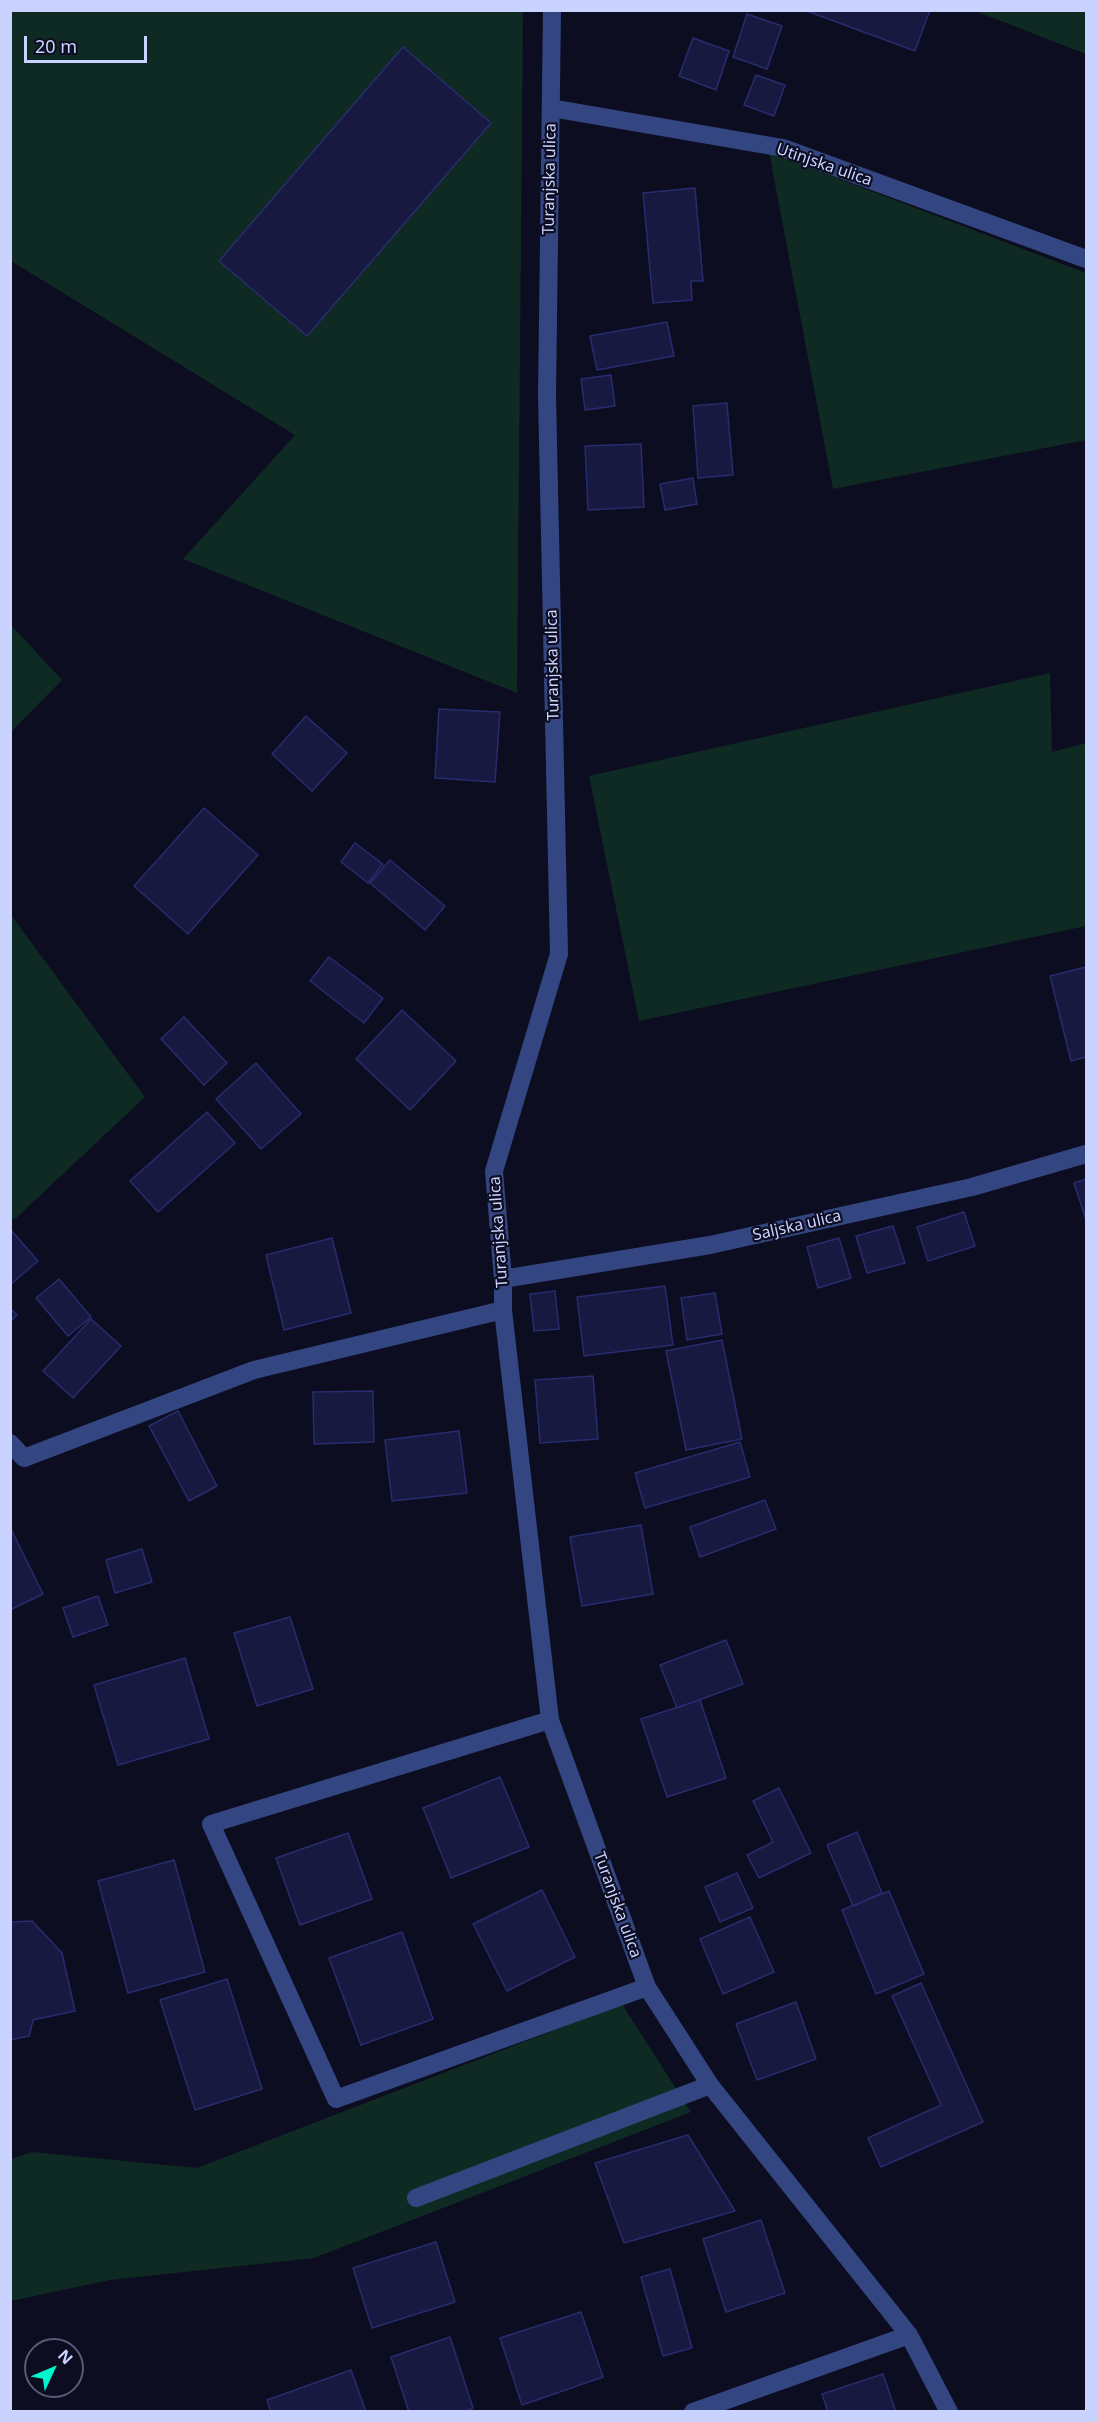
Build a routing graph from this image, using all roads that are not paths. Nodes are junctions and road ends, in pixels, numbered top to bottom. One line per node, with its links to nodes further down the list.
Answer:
1 (552, 10): 2 (street, Turanjska ulica)
2 (550, 108): 3 (street, Utinjska ulica); 5 (street, Turanjska ulica)
3 (1086, 259)
4 (1086, 1154): 5 (street, Saljska ulica)
5 (503, 1279): 6 (street, Turanjska ulica)
6 (503, 1310): 8 (street, Turanjska ulica); 9 (street, Turanjska ulica)
7 (10, 1443): 8 (street, Turanjska ulica)
8 (17, 1463)
9 (550, 1720): 10 (street, Turanjska ulica); 10 (street)
10 (647, 1987): 11 (street, Turanjska ulica)
11 (710, 2085): 12 (street); 13 (street, Turanjska ulica)
12 (416, 2198)
13 (909, 2335): 14 (street); 15 (street, Turanjska ulica)
14 (693, 2412)
15 (949, 2412)

